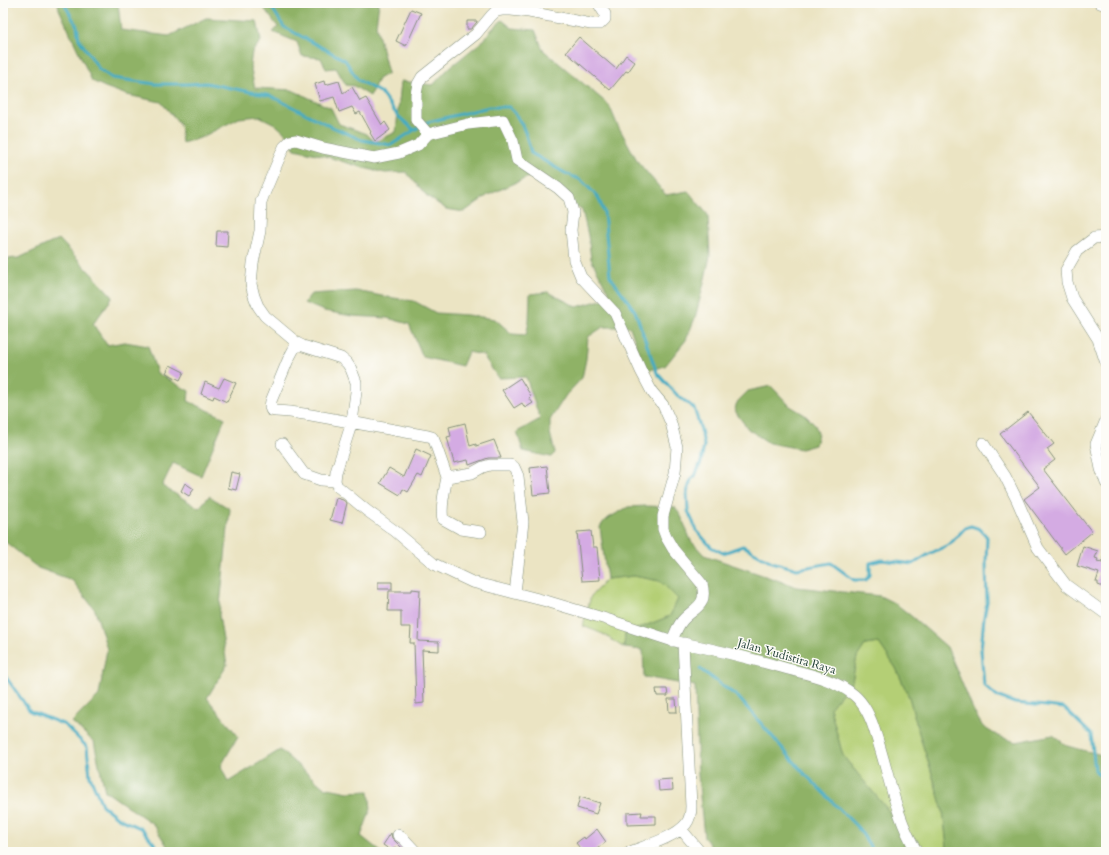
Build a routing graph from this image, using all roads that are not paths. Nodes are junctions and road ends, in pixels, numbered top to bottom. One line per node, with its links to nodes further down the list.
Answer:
1 (598, 3): 4 (street)
2 (1100, 3): 3 (street)
3 (1106, 5)
4 (426, 132): 6 (street); 18 (street)
5 (1106, 237): 7 (street)
6 (297, 343): 9 (street); 9 (street)
7 (1106, 363)
8 (1106, 420): 14 (street)
9 (352, 422): 12 (street); 13 (street)
10 (983, 443): 17 (street)
11 (282, 444): 13 (street)
12 (447, 476): 15 (street); 16 (street)
13 (335, 481): 16 (street, Jalan Yudistira Raya)
14 (1106, 483)
15 (480, 532)
16 (515, 593): 18 (street, Jalan Yudistira Raya)
17 (1106, 614)
18 (672, 641): 19 (street, Jalan Yudistira Raya)
19 (683, 643): 20 (street); 25 (street, Jalan Yudistira Raya)
20 (681, 829): 23 (street); 24 (street)
21 (398, 835): 22 (street)
22 (416, 852)
23 (630, 852)
24 (700, 852)
25 (917, 852)

